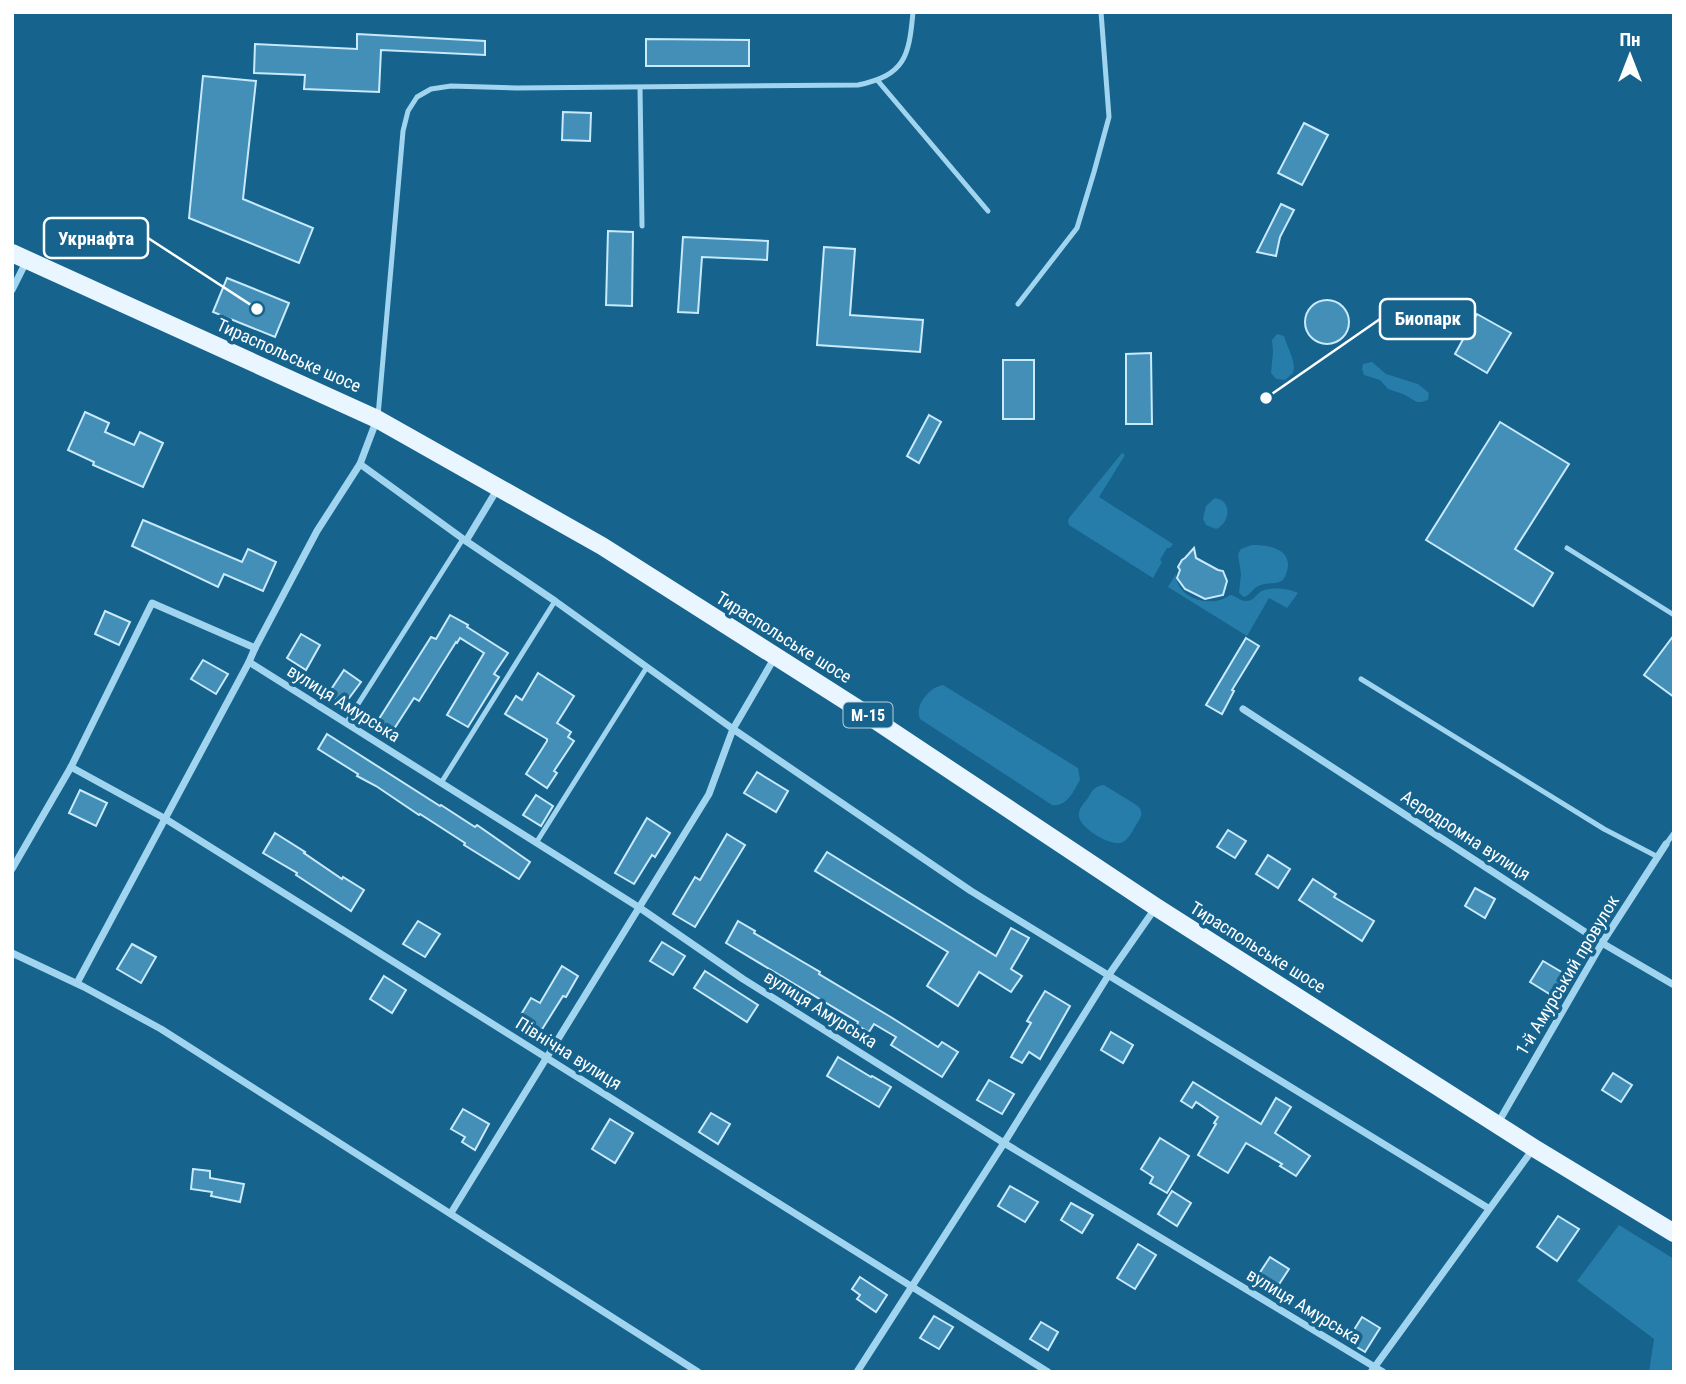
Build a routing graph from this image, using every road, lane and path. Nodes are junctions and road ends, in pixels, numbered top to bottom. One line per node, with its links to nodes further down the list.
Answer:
1 (913, 12): 3 (lane)
2 (1101, 12): 9 (lane)
3 (878, 81): 4 (lane); 5 (lane)
4 (640, 88): 6 (lane); 10 (lane)
5 (988, 211)
6 (642, 226)
7 (20, 256): 8 (street); 10 (main road, Тираспольське шосе / М-15)
8 (12, 290)
9 (1018, 304)
10 (377, 419): 11 (street); 12 (main road, Тираспольське шосе / М-15)
11 (360, 464): 13 (street); 17 (street)
12 (498, 488): 13 (street); 18 (main road, Тираспольське шосе / М-15)
13 (464, 540): 15 (street); 23 (lane)
14 (1567, 548): 16 (lane)
15 (555, 601): 20 (street); 26 (lane)
16 (1674, 615)
17 (255, 648): 19 (street); 25 (street)
18 (775, 657): 24 (street); 33 (main road, Тираспольське шосе / М-15)
19 (249, 662): 23 (street, вулиця Амурська); 27 (street)
20 (647, 667): 24 (street); 29 (lane)
21 (1361, 679): 31 (lane)
22 (1243, 709): 35 (street, Аеродромна вулиця)
23 (346, 723): 26 (street, вулиця Амурська)
24 (733, 729): 34 (street); 37 (street)
25 (71, 766): 27 (street, Північна вулиця); 32 (street)
26 (441, 783): 29 (street, вулиця Амурська)
27 (164, 818): 38 (street); 40 (street, Північна вулиця)
28 (1674, 833): 30 (lane)
29 (536, 843): 34 (street, вулиця Амурська)
30 (1666, 844): 31 (street, 1-й Амурський провулок)
31 (1658, 857): 35 (street, 1-й Амурський провулок)
32 (12, 869)
33 (1156, 907): 37 (street); 41 (main road, Тираспольське шосе / М-15)
34 (640, 908): 40 (street); 42 (street, вулиця Амурська)
35 (1602, 943): 39 (street, Аеродромна вулиця); 41 (street, 1-й Амурський провулок)
36 (12, 953): 38 (street)
37 (1108, 976): 42 (street); 44 (street)
38 (77, 983): 45 (street)
39 (1674, 985)
40 (547, 1058): 45 (street); 47 (street, Північна вулиця)
41 (1497, 1124): 43 (main road, Тираспольське шосе / М-15)
42 (1004, 1143): 47 (street); 48 (street, вулиця Амурська)
43 (1534, 1148): 44 (street); 46 (main road, Тираспольське шосе / М-15)
44 (1488, 1208): 48 (street)
45 (451, 1213): 49 (street)
46 (1674, 1233)
47 (912, 1286): 50 (street); 51 (street, Північна вулиця)
48 (1373, 1369): 52 (street, вулиця Амурська)
49 (698, 1372)
50 (857, 1372)
51 (1048, 1372)
52 (1383, 1372)

